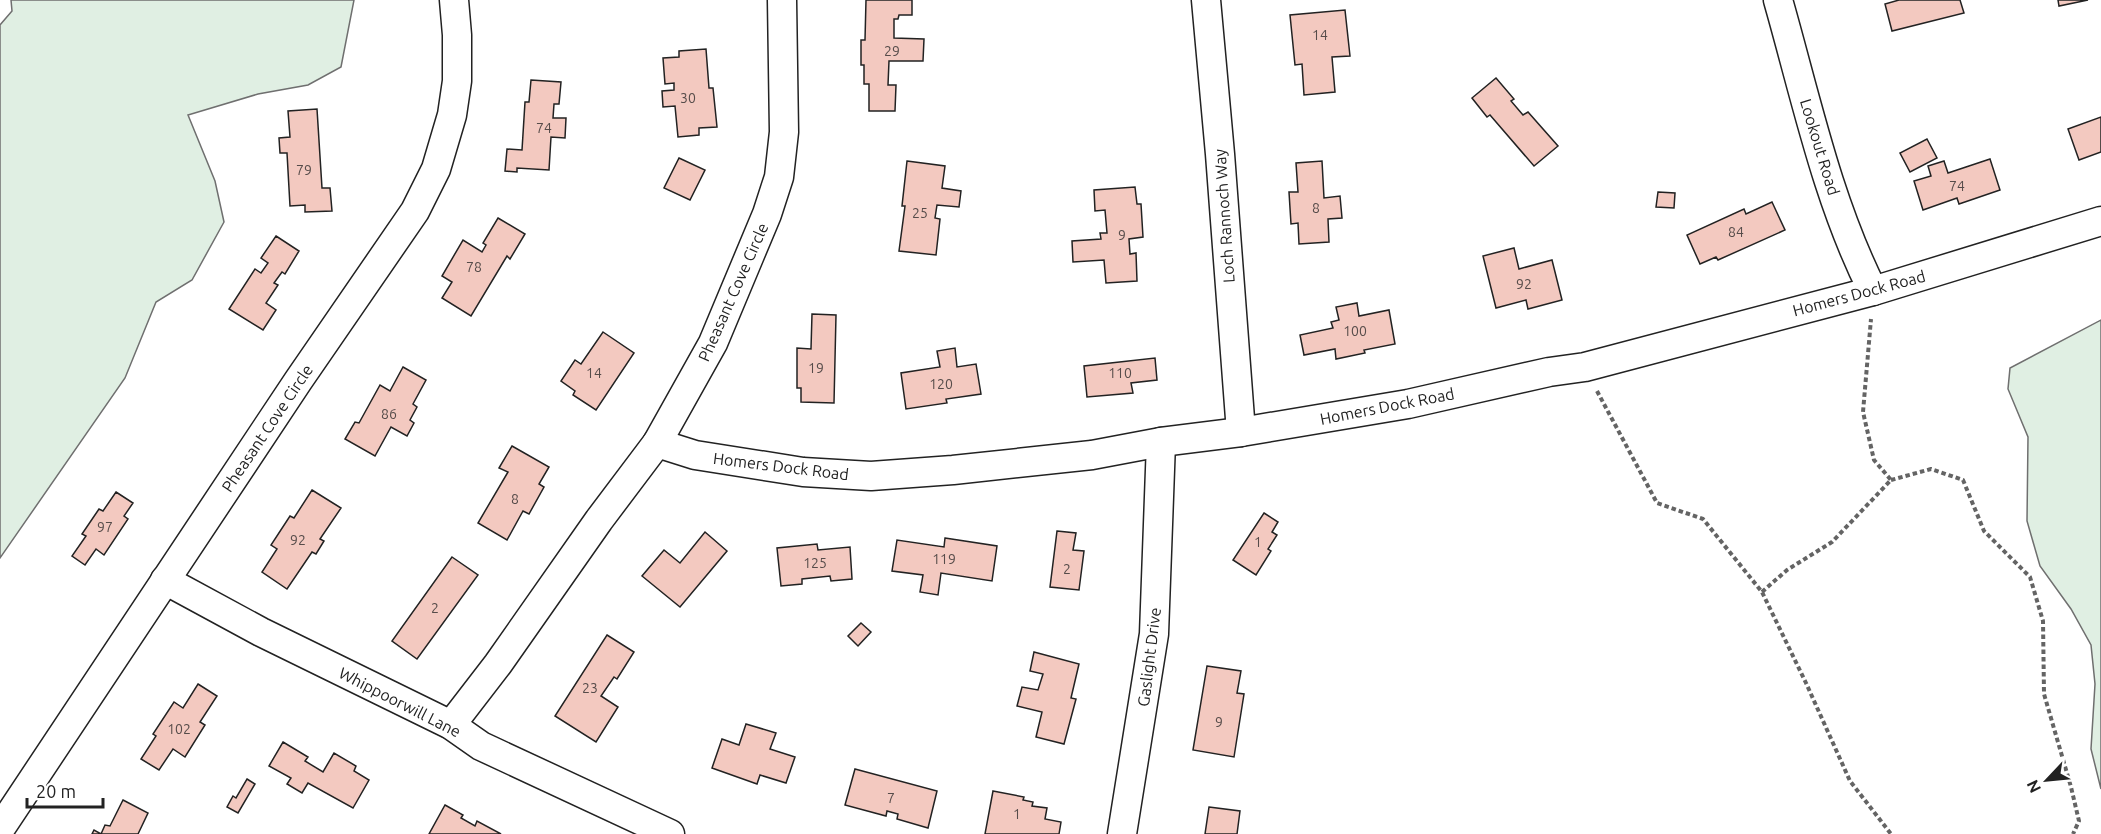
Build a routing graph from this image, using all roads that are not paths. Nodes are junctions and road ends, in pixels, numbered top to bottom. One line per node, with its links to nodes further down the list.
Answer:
1 (454, 0): 10 (street, Pheasant Cove Circle)
2 (782, 0): 9 (street, Pheasant Cove Circle)
3 (1206, 0): 7 (street, Loch Rannoch Way)
4 (1778, 0): 6 (street, Lookout Road)
5 (2101, 221): 6 (street, Homers Dock Road)
6 (1873, 291): 7 (street, Homers Dock Road)
7 (1240, 432): 8 (street, Homers Dock Road)
8 (1161, 442): 9 (street, Homers Dock Road); 14 (street, Gaslight Drive)
9 (657, 443): 11 (street, Pheasant Cove Circle)
10 (165, 580): 11 (street, Whippoorwill Lane); 12 (street, Pheasant Cove Circle)
11 (451, 725): 13 (street, Whippoorwill Lane)
12 (0, 829)
13 (670, 834)
14 (1122, 834)

